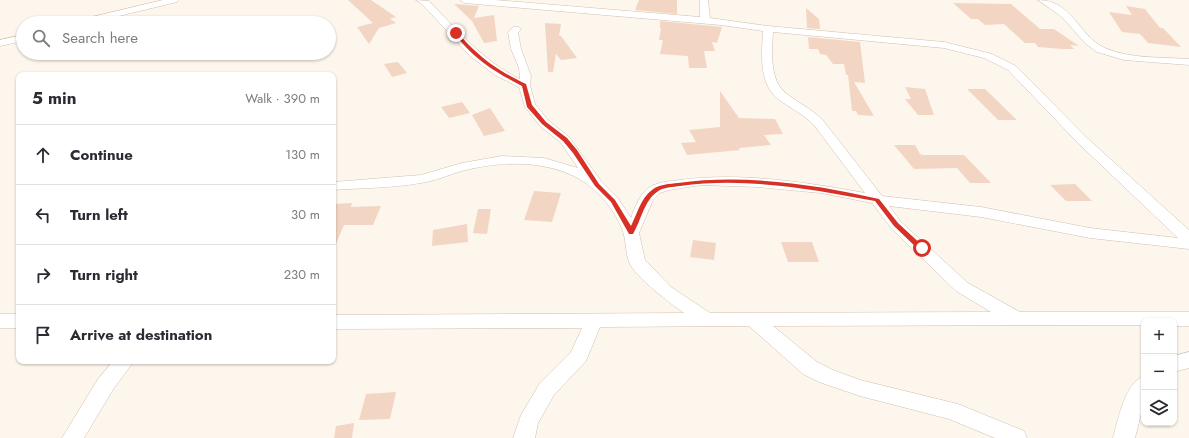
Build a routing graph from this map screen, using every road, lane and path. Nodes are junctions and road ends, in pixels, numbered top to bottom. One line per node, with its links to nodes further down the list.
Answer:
1 (174, 0): 6 (street)
2 (420, 0): 13 (street)
3 (464, 0): 7 (street)
4 (704, 0): 7 (street)
5 (1042, 0): 12 (street)
6 (107, 16)
7 (705, 20): 9 (street)
8 (516, 29): 13 (street)
9 (768, 29): 16 (street); 18 (street)
10 (16, 40): 11 (street)
11 (0, 43)
12 (1189, 62)
13 (524, 85): 14 (street)
14 (597, 185): 15 (street); 17 (street)
15 (336, 186)
16 (877, 200): 17 (street); 19 (street); 20 (street)
17 (631, 233): 22 (street)
18 (1189, 240)
19 (1189, 244)
20 (1015, 317): 21 (street); 23 (street)
21 (1189, 319)
22 (707, 320): 23 (street); 27 (street)
23 (754, 320): 34 (street)
24 (0, 321): 25 (street)
25 (16, 321)
26 (336, 322): 27 (street)
27 (593, 322): 33 (street)
28 (1189, 360): 29 (street)
29 (1177, 363)
30 (122, 364): 32 (street)
31 (1141, 389): 35 (street)
32 (73, 438)
33 (524, 438)
34 (1016, 438)
35 (1124, 438)

